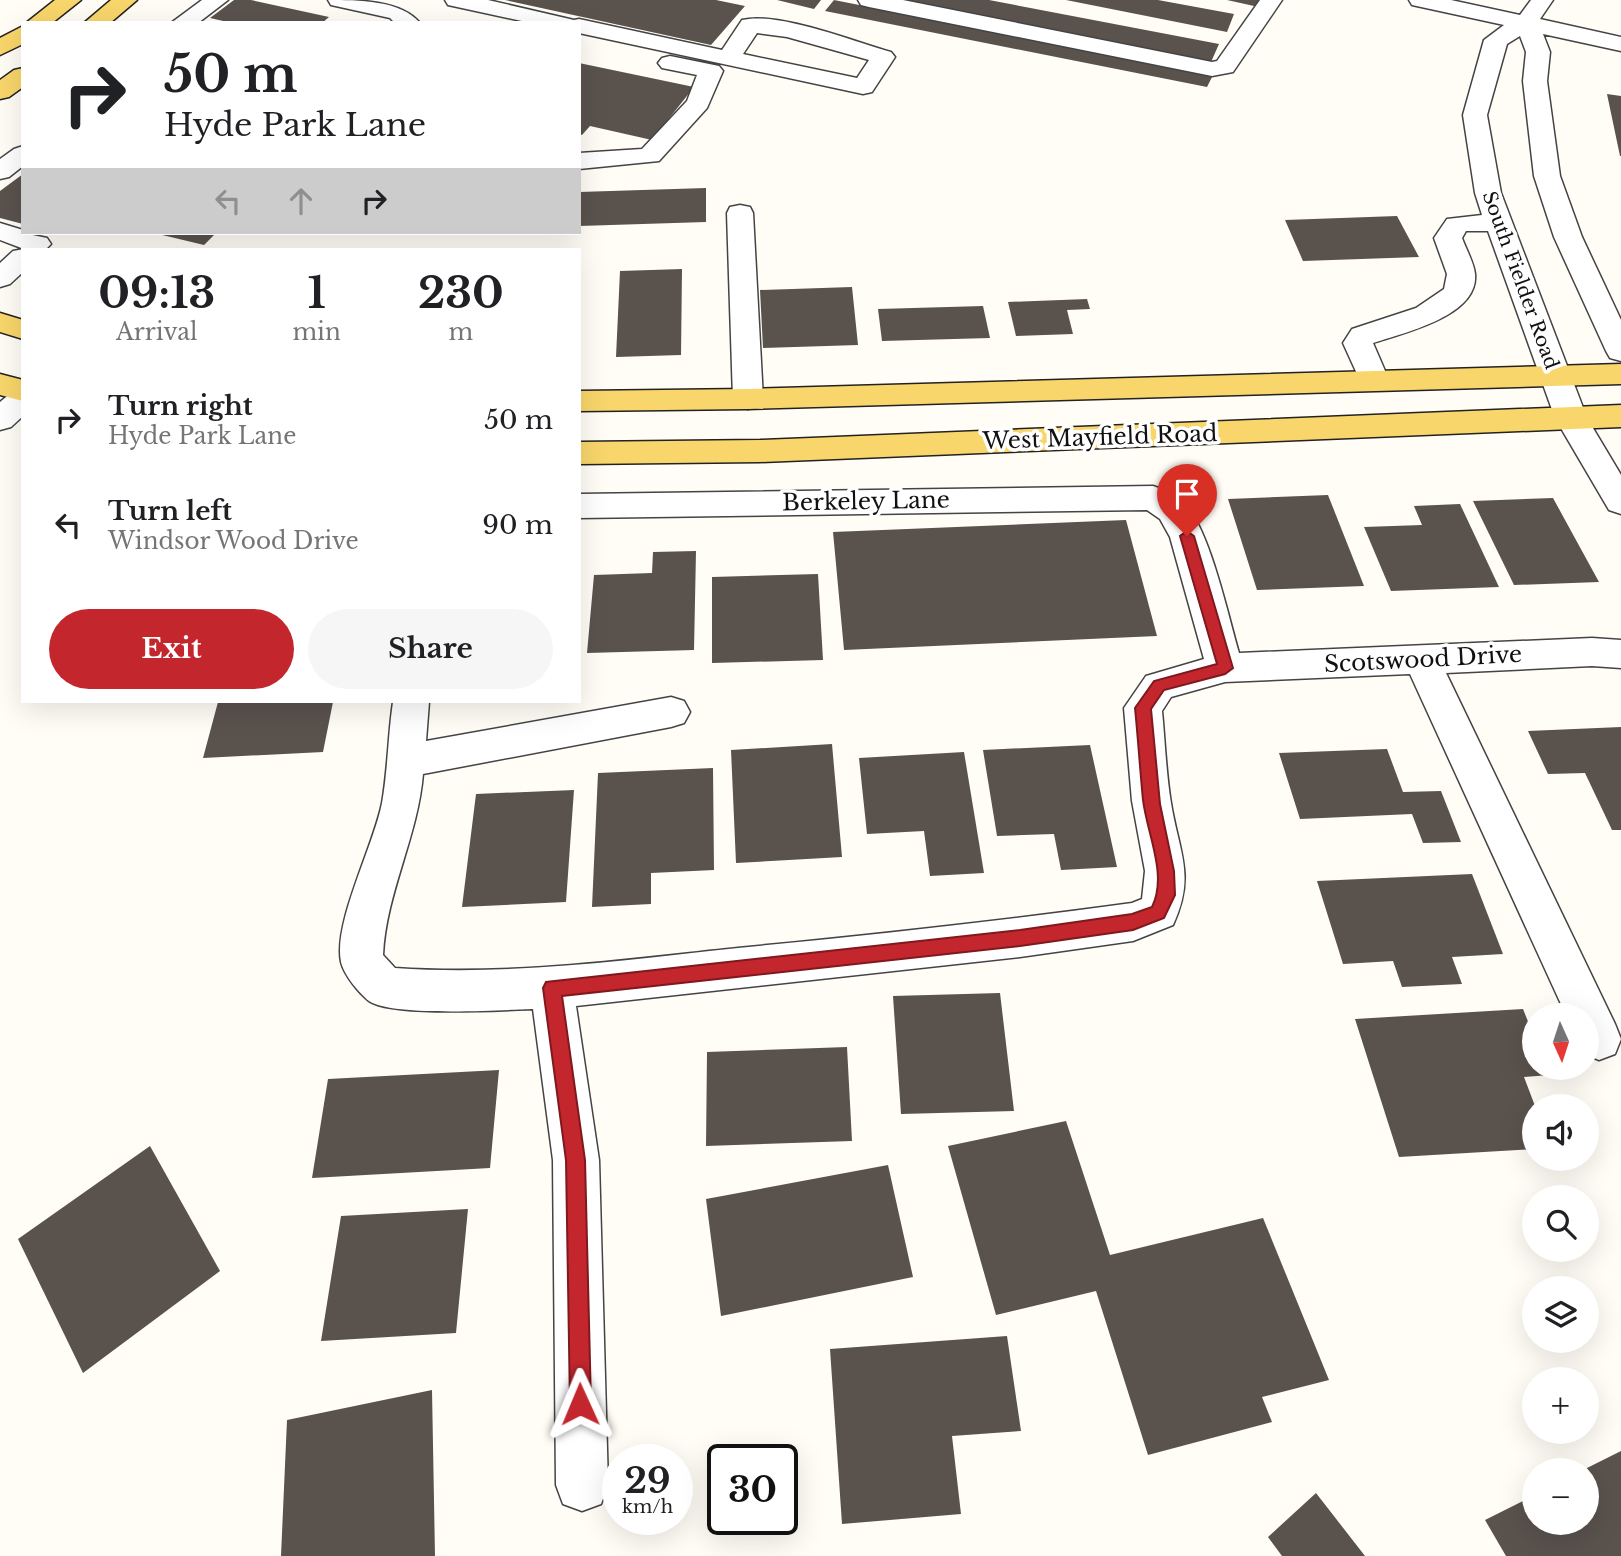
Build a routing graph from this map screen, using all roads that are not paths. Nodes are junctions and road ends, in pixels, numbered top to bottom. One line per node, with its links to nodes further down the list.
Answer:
1 (70, 0): 10 (main road)
2 (125, 0): 11 (main road)
3 (217, 0): 12 (street)
4 (339, 0): 13 (street)
5 (456, 0): 14 (street)
6 (869, 0): 7 (street)
7 (1272, 0)
8 (1420, 0): 9 (street)
9 (1535, 11): 17 (street); 25 (street, South Fielder Road); 32 (street)
10 (40, 21)
11 (98, 21)
12 (185, 21)
13 (407, 21)
14 (555, 21)
15 (581, 26): 18 (street)
16 (581, 44): 22 (street)
17 (1621, 44)
18 (729, 58): 18 (street)
19 (21, 76): 20 (main road)
20 (0, 92)
21 (21, 155): 23 (street)
22 (581, 161)
23 (0, 171)
24 (740, 213): 38 (street)
25 (1499, 224): 34 (street, South Fielder Road); 35 (street)
26 (0, 231): 27 (street)
27 (35, 246)
28 (21, 259): 29 (street)
29 (0, 278)
30 (0, 322): 31 (main road)
31 (21, 329)
32 (1621, 351)
33 (1621, 374): 34 (main road)
34 (1555, 376): 35 (main road); 42 (street, South Fielder Road)
35 (1374, 380): 38 (main road)
36 (0, 384): 37 (main road)
37 (21, 390)
38 (748, 399): 40 (main road)
39 (21, 401): 43 (street)
40 (581, 401)
41 (1621, 416): 42 (main road, West Mayfield Road)
42 (1571, 418): 44 (main road, West Mayfield Road); 45 (street, South Fielder Road)
43 (0, 419)
44 (581, 453)
45 (1621, 502)
46 (581, 506): 49 (street, Berkeley Lane)
47 (1621, 654): 48 (street, Scotswood Drive)
48 (1422, 660): 49 (street, Scotswood Drive); 54 (street)
49 (1225, 668): 53 (street, Scotswood Drive)
50 (411, 703): 52 (street)
51 (671, 712): 52 (street)
52 (406, 761): 53 (street)
53 (552, 988): 55 (street)
54 (1582, 1003)
55 (582, 1485)

